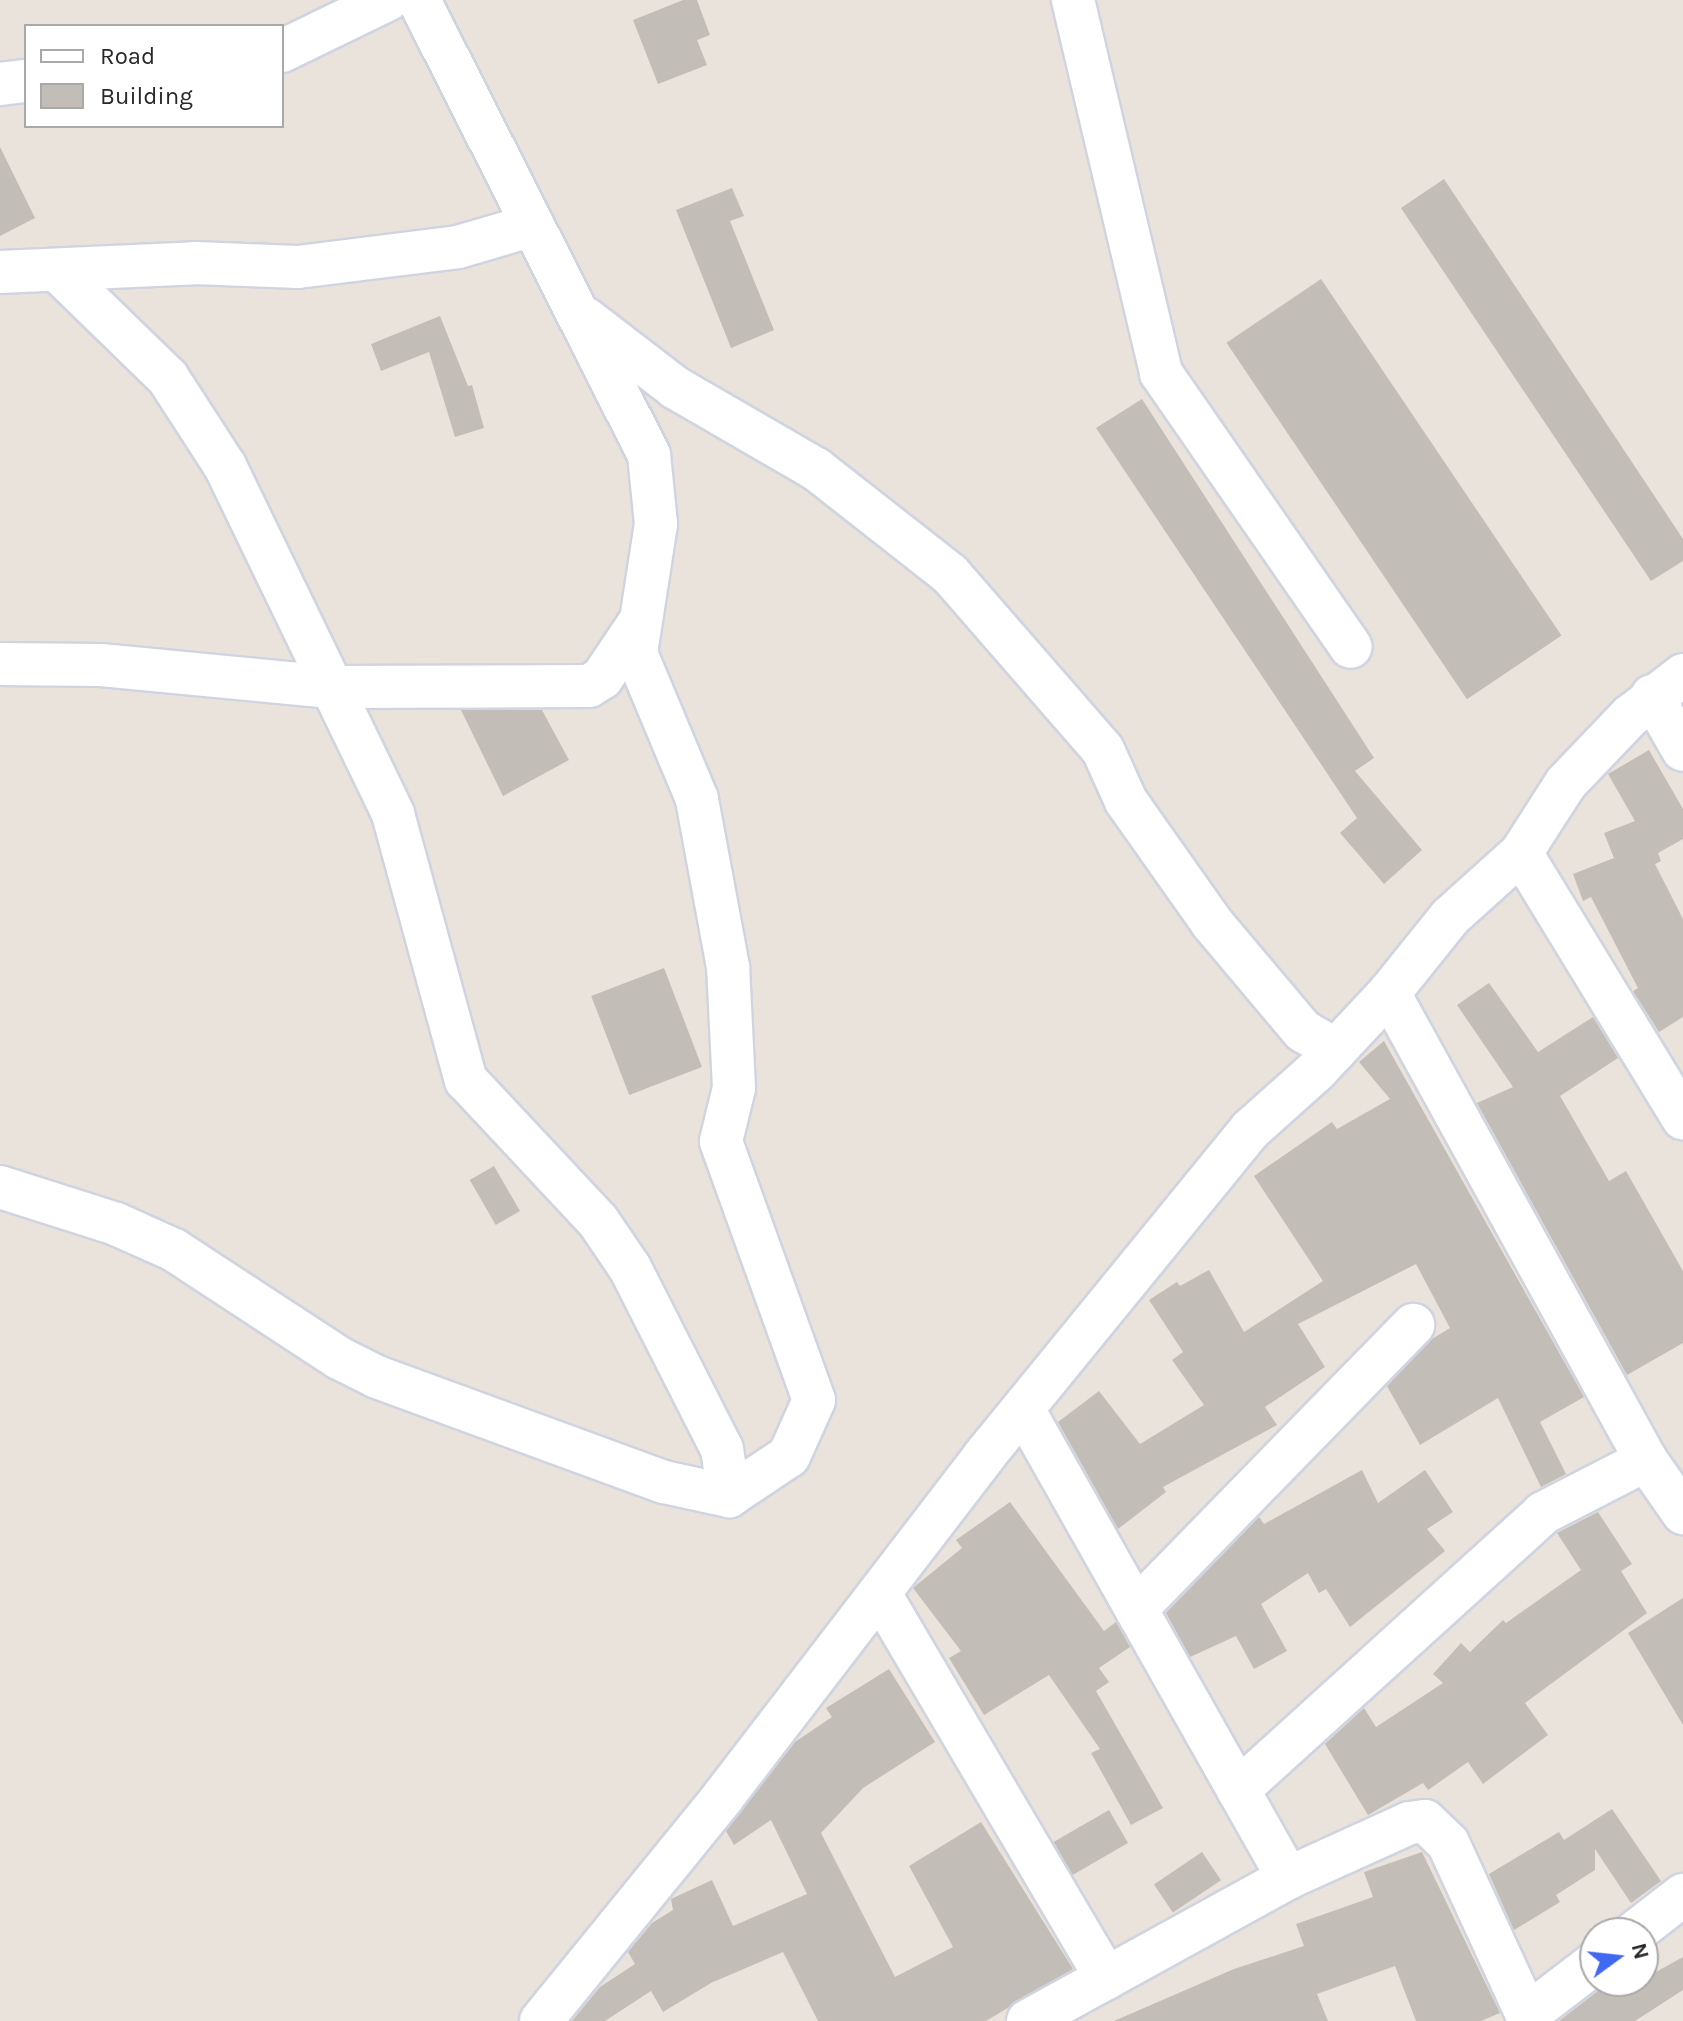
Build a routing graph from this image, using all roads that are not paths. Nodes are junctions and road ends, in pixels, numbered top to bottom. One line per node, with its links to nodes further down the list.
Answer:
1 (387, 0): 4 (street)
2 (419, 0): 7 (street)
3 (1073, 0): 12 (street)
4 (284, 50)
5 (24, 81): 6 (street)
6 (0, 84)
7 (533, 225): 8 (street); 10 (street)
8 (58, 271): 9 (street); 15 (street)
9 (0, 272)
10 (576, 311): 11 (street); 19 (street)
11 (637, 626): 15 (street); 25 (street)
12 (1351, 647)
13 (0, 664): 15 (street)
14 (1668, 685): 16 (street); 17 (street)
15 (329, 687): 25 (street)
16 (1683, 750)
17 (1521, 853): 18 (street); 20 (street)
18 (1389, 993): 19 (street); 24 (street)
19 (1336, 1050): 23 (street)
20 (1683, 1118)
21 (0, 1187): 25 (street)
22 (1413, 1325): 27 (street)
23 (1023, 1409): 26 (street); 27 (street)
24 (1670, 1485): 28 (street)
25 (729, 1496)
26 (880, 1594): 33 (street); 35 (street)
27 (1136, 1609): 28 (street)
28 (1238, 1790): 29 (street)
29 (1288, 1878): 33 (street); 34 (street)
30 (1683, 1895): 31 (street)
31 (1655, 1917)
32 (1579, 1975): 34 (street)
33 (1106, 1978): 36 (street)
34 (1520, 2018)
35 (541, 2021)
36 (1028, 2021)

